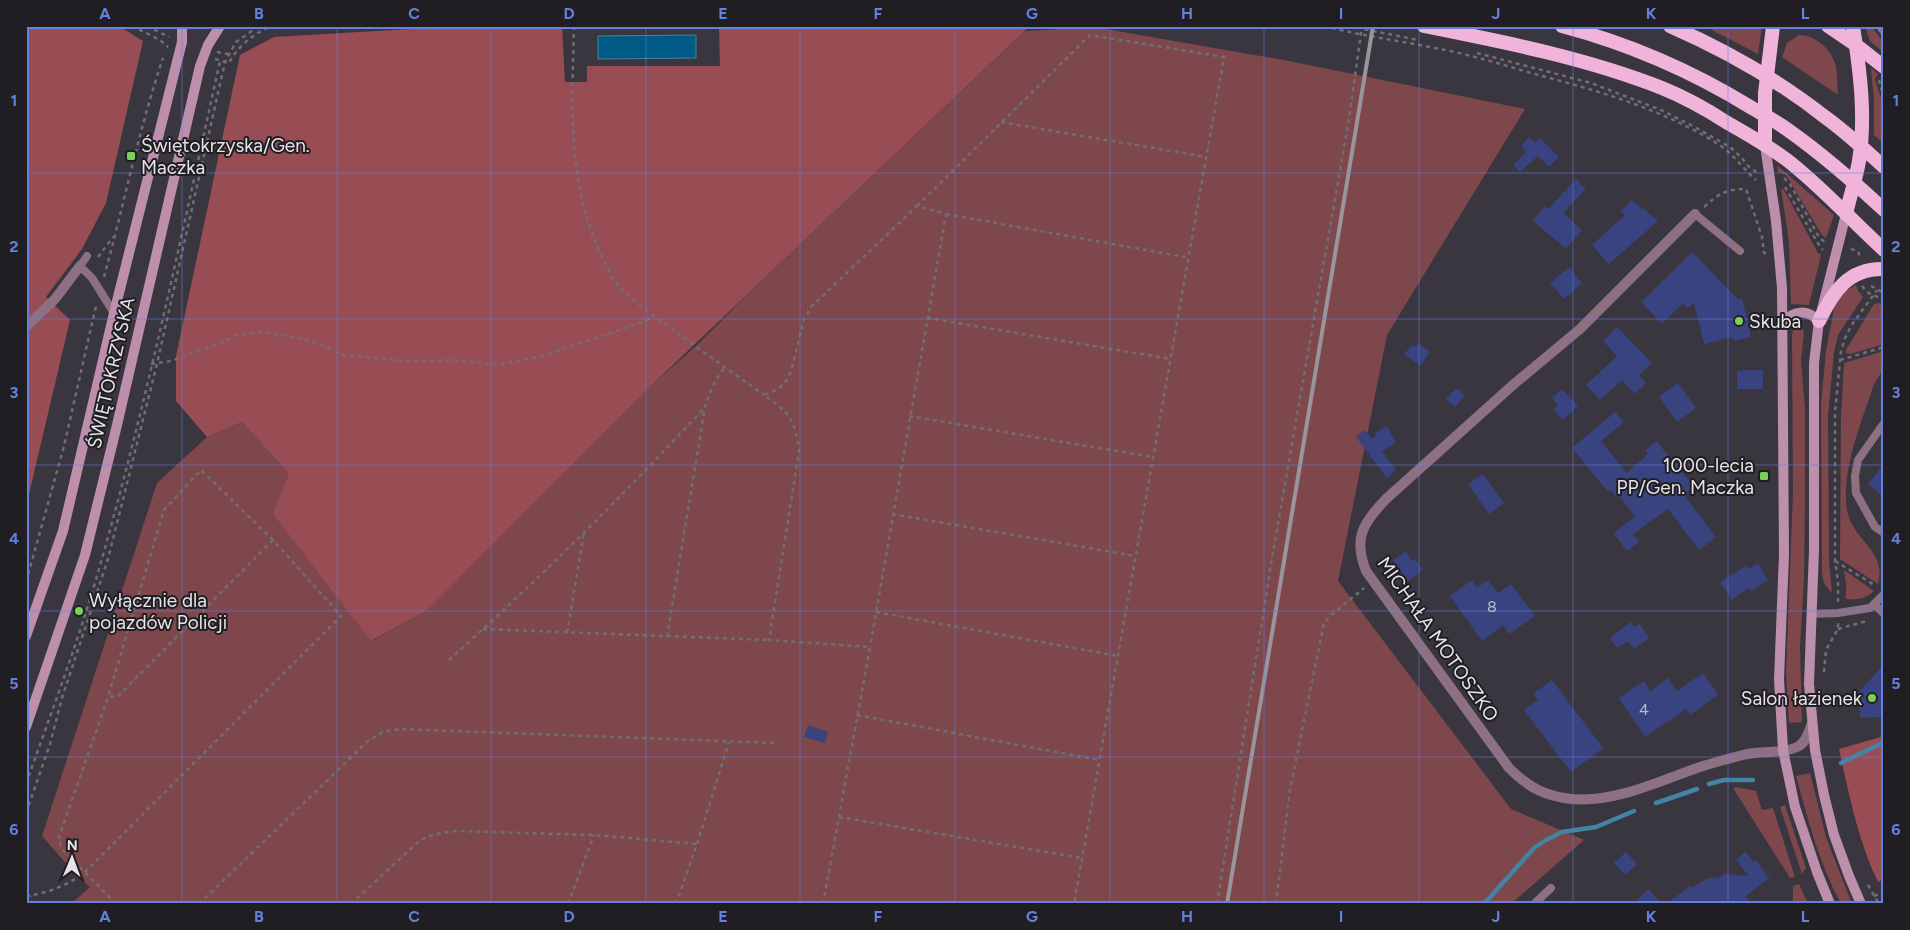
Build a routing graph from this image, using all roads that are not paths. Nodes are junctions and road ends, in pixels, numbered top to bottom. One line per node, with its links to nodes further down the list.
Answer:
1 (182, 26): 23 (main road, ŚWIĘTOKRZYSKA)
2 (220, 26): 35 (main road, ŚWIĘTOKRZYSKA)
3 (1424, 26): 13 (highway)
4 (1562, 26): 15 (highway)
5 (1670, 26): 14 (highway)
6 (1772, 26): 13 (highway)
7 (1828, 26): 11 (highway)
8 (1853, 26): 11 (highway)
9 (1881, 26): 10 (street)
10 (1884, 30)
11 (1856, 45): 12 (highway); 17 (highway)
12 (1884, 67)
13 (1765, 145): 17 (highway); 25 (main road)
14 (1884, 167)
15 (1884, 210)
16 (1696, 214): 19 (lane); 36 (street, MICHAŁA MOTOSZKO)
17 (1846, 214): 18 (highway); 24 (main road)
18 (1884, 250)
19 (1740, 251)
20 (87, 256): 21 (lane)
21 (80, 266): 23 (lane); 26 (street)
22 (1884, 269): 24 (highway)
23 (114, 313): 33 (main road, ŚWIĘTOKRZYSKA)
24 (1819, 321): 25 (main road); 31 (main road)
25 (1783, 323): 36 (main road)
26 (26, 327)
27 (1884, 424): 28 (lane)
28 (1884, 533)
29 (1884, 592): 30 (lane)
30 (1874, 604): 31 (lane); 32 (lane)
31 (1811, 614): 34 (main road)
32 (1884, 614)
33 (26, 636)
34 (1812, 723): 36 (street, MICHAŁA MOTOSZKO); 40 (main road)
35 (26, 727)
36 (1783, 750): 39 (main road)
37 (1551, 888): 38 (lane)
38 (1534, 904)
39 (1830, 904)
40 (1861, 904)

